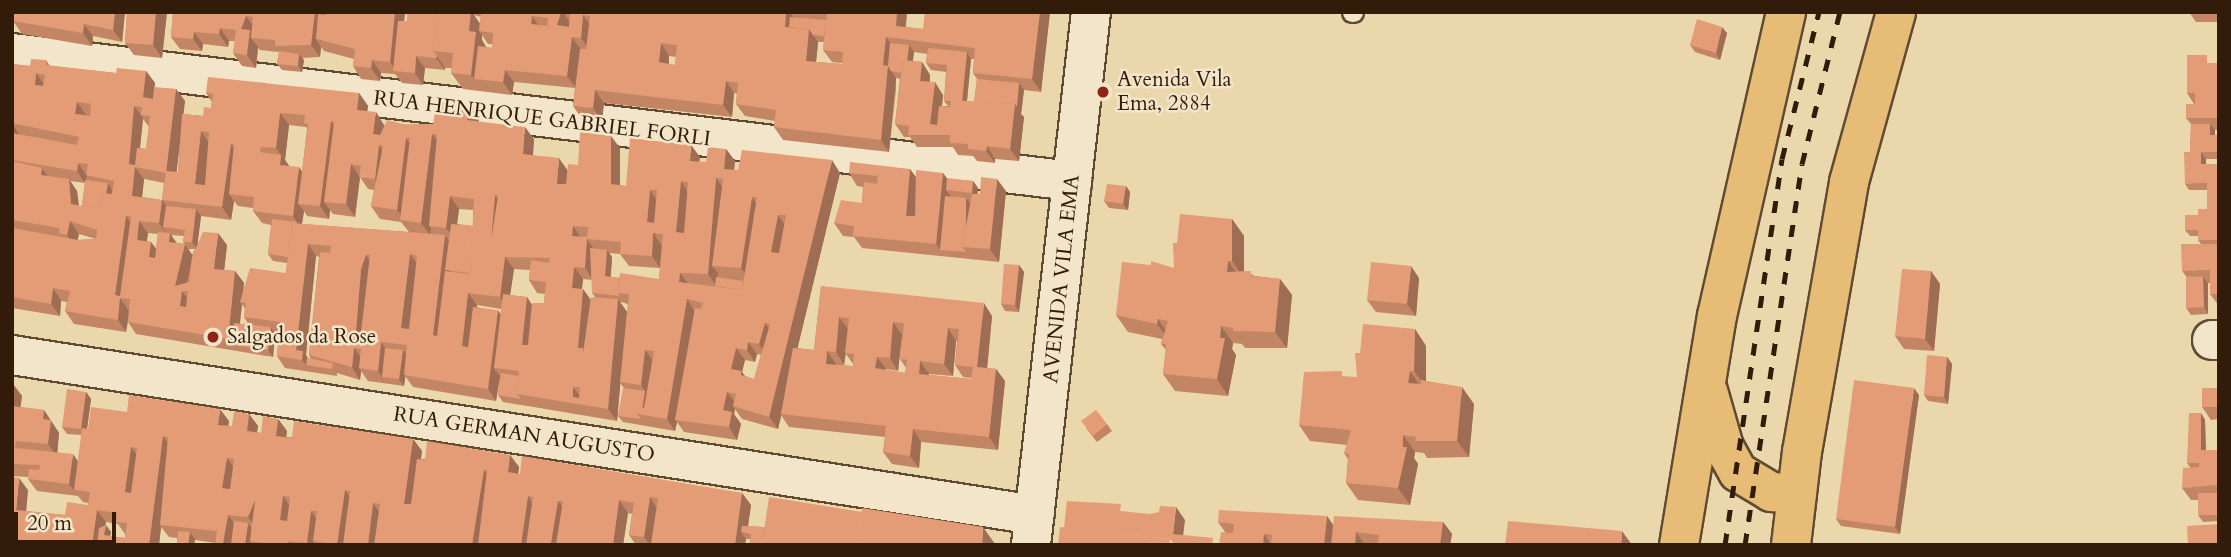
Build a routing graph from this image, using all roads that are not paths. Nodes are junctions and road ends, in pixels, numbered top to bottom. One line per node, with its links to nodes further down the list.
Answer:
1 (1091, 12): 5 (street, AVENIDA VILA EMA)
2 (1786, 12): 7 (main road)
3 (1896, 12): 8 (main road)
4 (12, 53): 5 (street, RUA HENRIQUE GABRIEL FORLI)
5 (1072, 181): 9 (street, AVENIDA VILA EMA)
6 (12, 355): 9 (street, RUA GERMAN AUGUSTO)
7 (1705, 379): 8 (main road); 10 (main road)
8 (1797, 494): 11 (main road)
9 (1033, 530)
10 (1679, 545)
11 (1791, 545)

